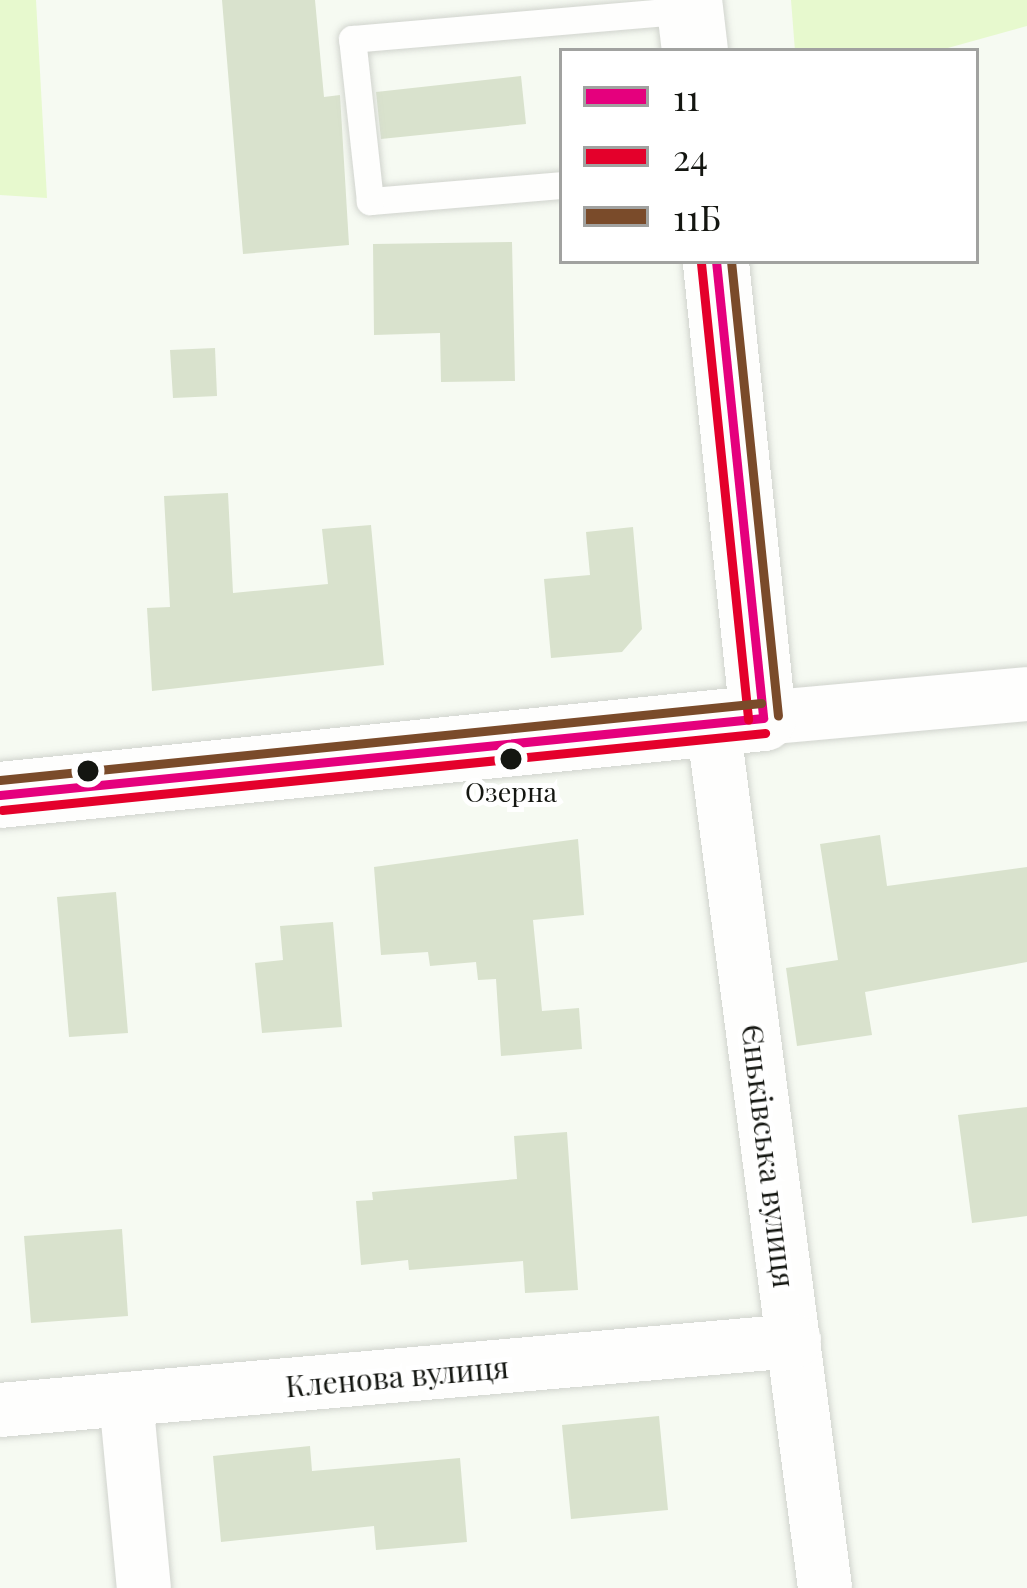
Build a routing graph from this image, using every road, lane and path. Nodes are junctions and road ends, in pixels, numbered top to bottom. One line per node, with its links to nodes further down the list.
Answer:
1 (692, 20): 2 (lane)
2 (559, 185)
3 (716, 264): 5 (street)
4 (1027, 694): 5 (street)
5 (738, 721): 6 (street); 7 (street, Єньківська вулиця)
6 (0, 795)
7 (794, 1341): 8 (street, Кленова вулиця); 11 (street, Єньківська вулиця)
8 (127, 1400): 9 (street, Кленова вулиця); 10 (street)
9 (0, 1410)
10 (144, 1588)
11 (825, 1588)

